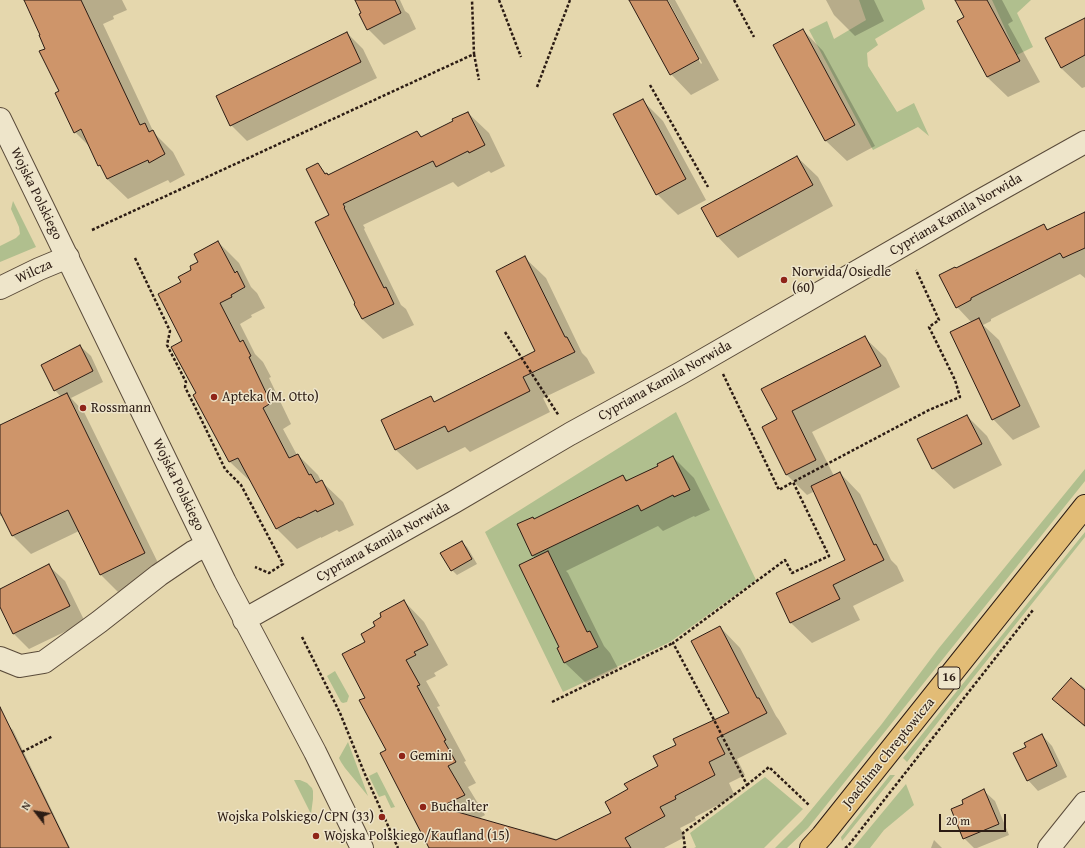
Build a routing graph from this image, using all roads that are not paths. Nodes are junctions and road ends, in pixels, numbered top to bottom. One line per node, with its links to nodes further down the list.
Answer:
1 (0, 119): 3 (street, Wojska Polskiego)
2 (1085, 142): 7 (street, Cypriana Kamila Norwida)
3 (68, 257): 4 (street, Wilcza); 6 (street, Wojska Polskiego)
4 (0, 288)
5 (1085, 506): 11 (main road, Joachima Chreptowicza / 16)
6 (207, 546): 7 (street, Wojska Polskiego); 8 (street)
7 (244, 620): 10 (street, Wojska Polskiego)
8 (0, 658)
9 (1085, 803): 12 (street)
10 (362, 848)
11 (811, 848)
12 (1049, 848)

